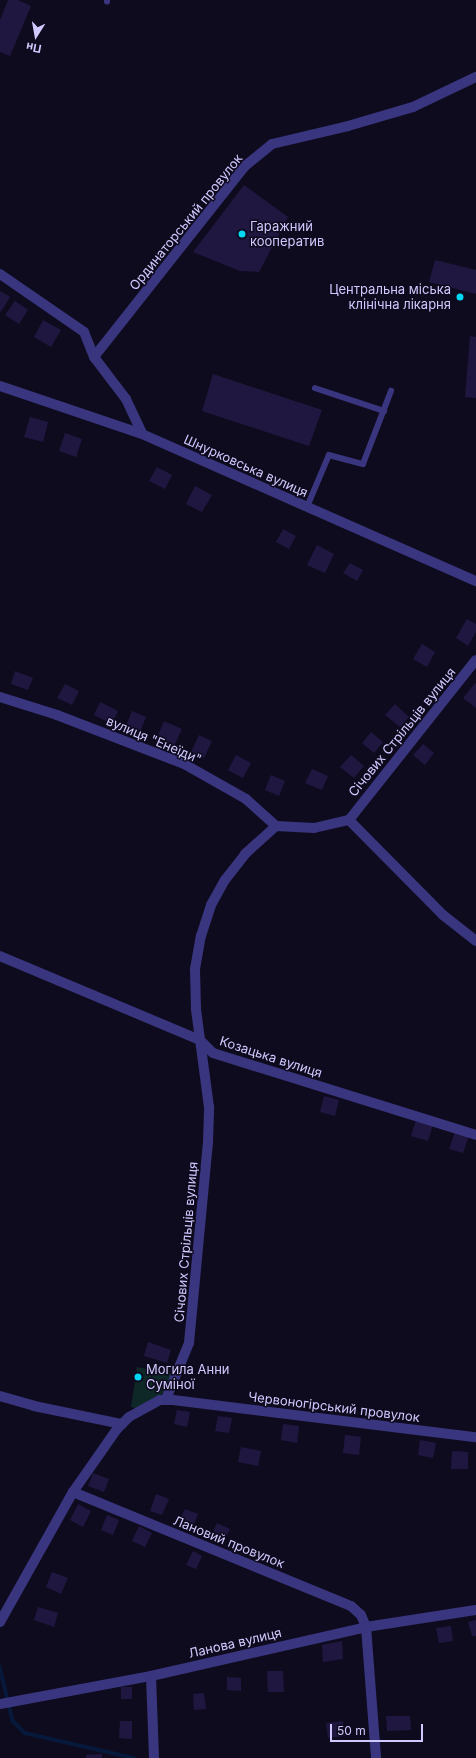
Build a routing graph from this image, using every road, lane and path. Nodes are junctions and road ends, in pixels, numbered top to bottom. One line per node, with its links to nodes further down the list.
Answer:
1 (476, 77): 3 (street, Ординаторський провулок)
2 (0, 274): 3 (street)
3 (94, 357): 8 (street)
4 (0, 386): 8 (street, Шнурковська вулиця)
5 (315, 388): 7 (lane)
6 (391, 391): 7 (lane)
7 (384, 411): 9 (lane)
8 (142, 434): 9 (street, Шнурковська вулиця)
9 (307, 507): 10 (street, Шнурковська вулиця)
10 (476, 581)
11 (476, 660): 13 (street, Січових Стрільців вулиця)
12 (0, 697): 14 (street, вулиця "Енеїди")
13 (348, 820): 14 (street); 15 (street)
14 (276, 826): 17 (street, Січових Стрільців вулиця)
15 (476, 941)
16 (0, 956): 17 (street, Козацька вулиця)
17 (200, 1040): 18 (street, Козацька вулиця); 20 (street, Січових Стрільців вулиця)
18 (476, 1135)
19 (0, 1396): 21 (street)
20 (166, 1399): 21 (street); 22 (street, Червоногірський провулок)
21 (122, 1424): 23 (street)
22 (476, 1437)
23 (73, 1492): 25 (street); 26 (street, Лановий провулок)
24 (476, 1610): 26 (street, Ланова вулиця)
25 (0, 1622)
26 (366, 1628): 27 (street, Ланова вулиця); 30 (street)
27 (151, 1676): 28 (street, Ланова вулиця); 29 (street)
28 (0, 1704)
29 (154, 1758)
30 (376, 1758)

